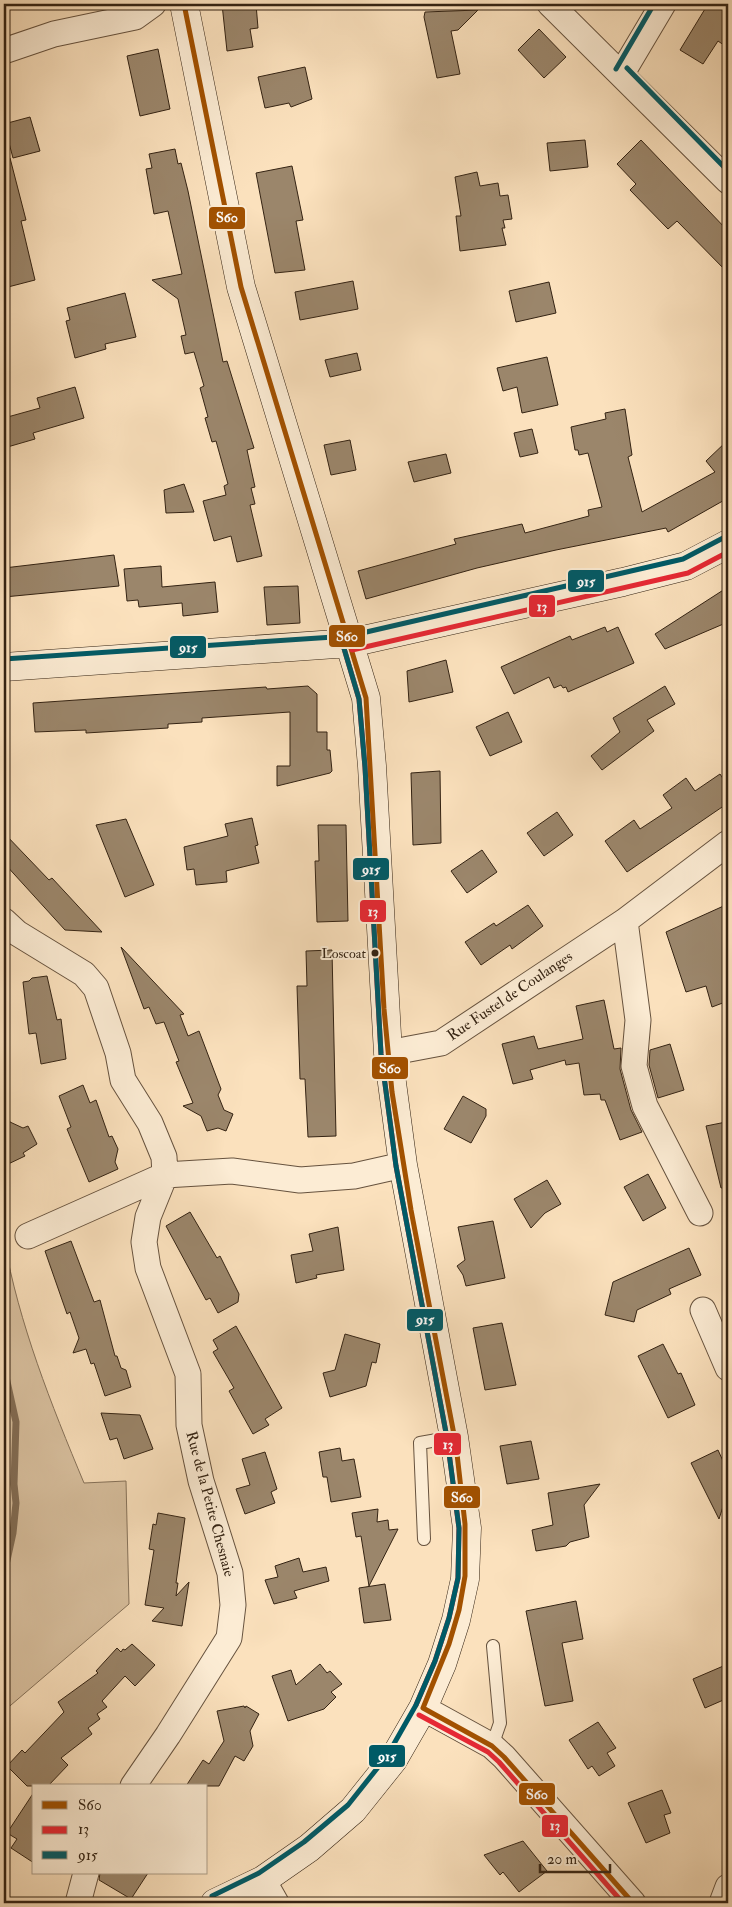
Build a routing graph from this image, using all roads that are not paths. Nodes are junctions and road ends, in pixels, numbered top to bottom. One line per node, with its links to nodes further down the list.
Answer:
1 (153, 4): 5 (street)
2 (184, 4): 9 (main road)
3 (550, 4): 6 (street)
4 (664, 4): 6 (street)
5 (4, 51)
6 (622, 73): 7 (street)
7 (728, 181)
8 (728, 544): 9 (main road)
9 (350, 643): 10 (main road); 14 (main road)
10 (4, 667)
11 (728, 843): 13 (street, Rue Fustel de Coulanges)
12 (4, 921): 16 (street)
13 (624, 921): 14 (street, Rue Fustel de Coulanges); 17 (street)
14 (388, 1052): 15 (main road)
15 (403, 1165): 16 (street); 21 (main road)
16 (165, 1175): 18 (street); 26 (street, Rue de la Petite Chesnaie)
17 (700, 1213)
18 (28, 1236)
19 (703, 1310): 20 (street)
20 (728, 1368)
21 (454, 1437): 22 (lane); 24 (main road)
22 (424, 1539)
23 (493, 1646): 25 (lane)
24 (423, 1708): 25 (street); 29 (main road)
25 (492, 1746): 32 (street)
26 (134, 1784)
27 (86, 1874): 30 (street)
28 (728, 1887): 33 (street)
29 (269, 1892): 31 (main road)
30 (78, 1903)
31 (215, 1903)
32 (633, 1903)
33 (722, 1903)

